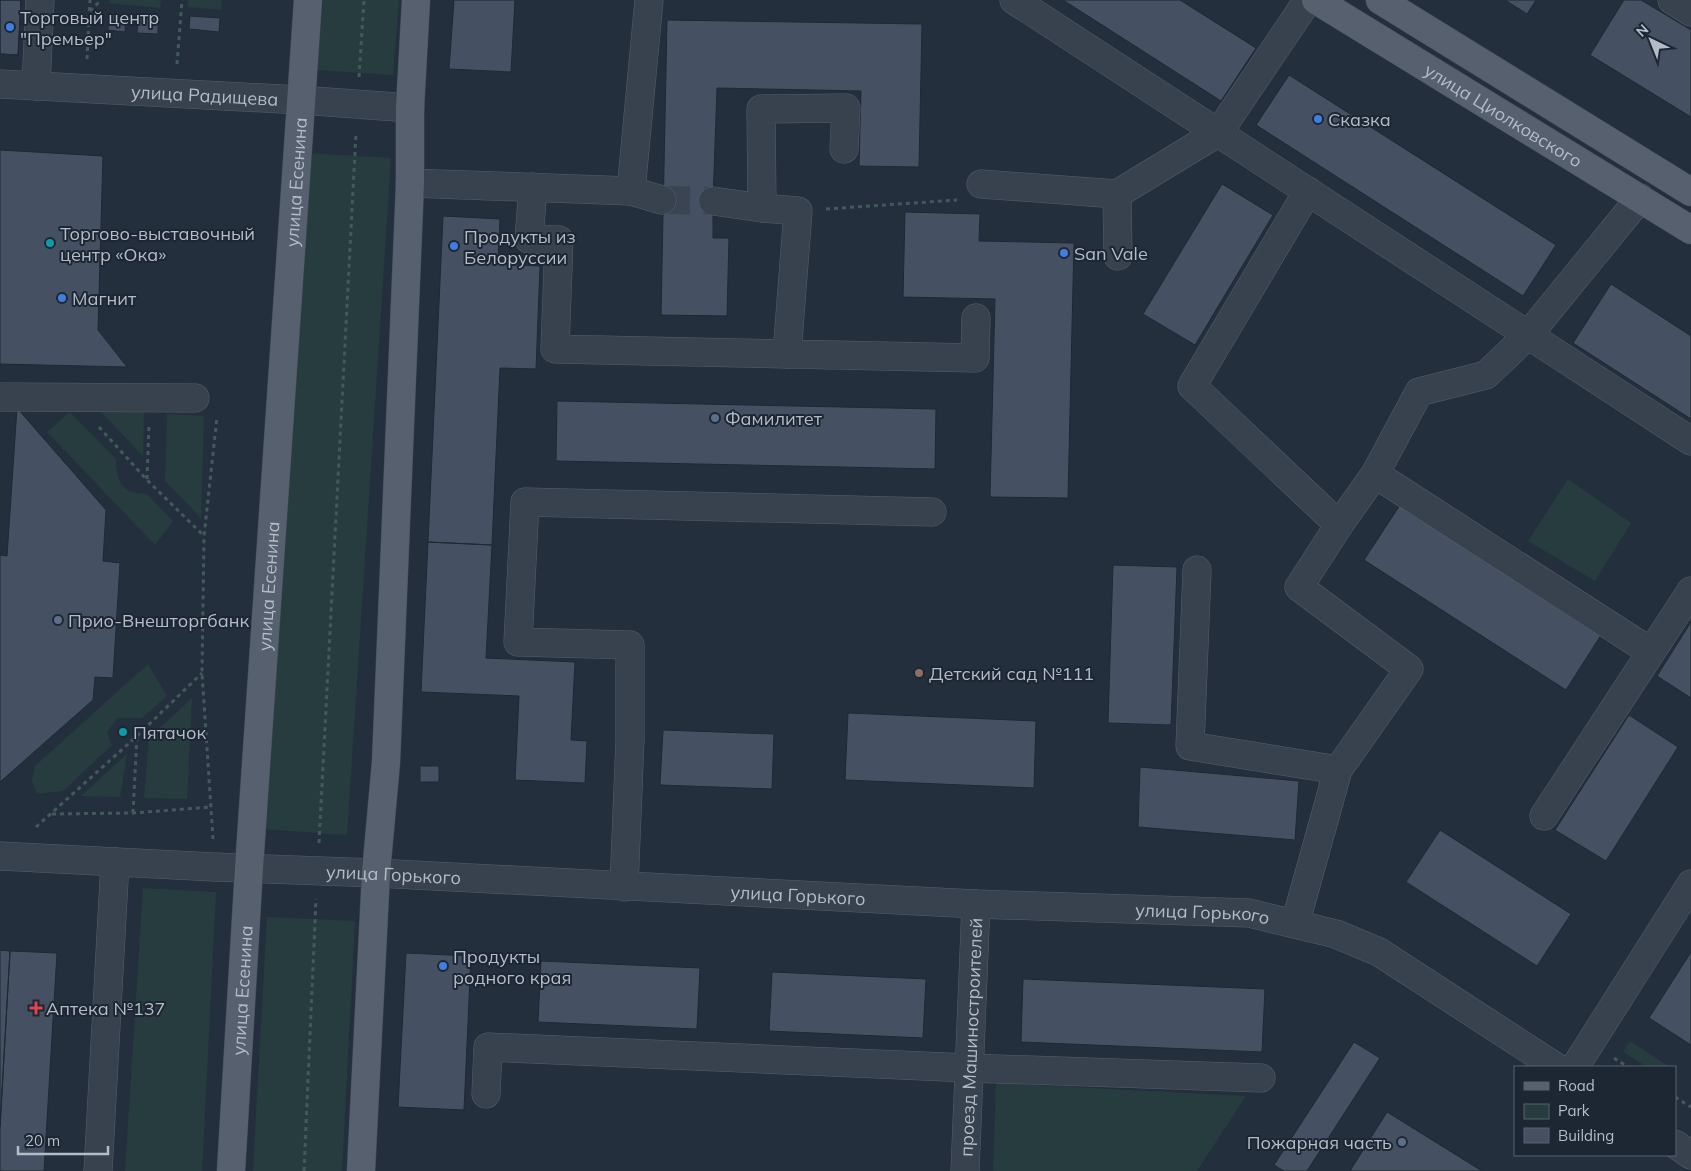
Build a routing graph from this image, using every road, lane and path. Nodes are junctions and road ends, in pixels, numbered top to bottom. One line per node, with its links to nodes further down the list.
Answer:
1 (40, 0): 18 (street)
2 (90, 0): 14 (path)
3 (101, 0): 14 (path)
4 (182, 0): 20 (path)
5 (308, 0): 21 (main road, улица Есенина)
6 (364, 0): 16 (path)
7 (416, 0): 22 (main road)
8 (649, 0): 29 (street)
9 (1014, 0): 23 (street)
10 (1308, 0): 23 (street)
11 (1316, 0): 33 (main road, улица Циолковского)
12 (1380, 0): 31 (main road, улица Циолковского)
13 (1672, 0): 15 (street)
14 (89, 12): 19 (path)
15 (1691, 12)
16 (360, 71)
17 (0, 84): 18 (street, улица Радищева)
18 (36, 86): 19 (street, улица Радищева)
19 (85, 88): 20 (street, улица Радищева)
20 (174, 93): 21 (street, улица Радищева)
21 (300, 100): 22 (street, улица Радищева); 67 (main road, улица Есенина)
22 (410, 108): 26 (main road)
23 (1218, 132): 30 (street); 32 (street)
24 (844, 149): 36 (street)
25 (355, 152): 63 (path)
26 (410, 183): 28 (street); 68 (main road)
27 (981, 184): 32 (street); 37 (path)
28 (533, 187): 29 (street); 42 (street)
29 (631, 191): 34 (street)
30 (1308, 191): 41 (street); 51 (street)
31 (1691, 192)
32 (1117, 194): 39 (street)
33 (1640, 198): 38 (main road, улица Циолковского); 41 (street)
34 (662, 200)
35 (713, 202): 36 (street)
36 (762, 208): 37 (street)
37 (798, 211): 42 (street)
38 (1691, 230)
39 (1118, 256)
40 (976, 318): 42 (street)
41 (1529, 334): 47 (street); 48 (street)
42 (787, 354)
43 (0, 397): 44 (street)
44 (72, 397): 45 (street); 49 (path)
45 (150, 398): 46 (street); 49 (path)
46 (196, 398): 52 (path)
47 (1691, 441)
48 (1375, 474): 51 (street); 55 (street)
49 (147, 480): 52 (path)
50 (932, 512): 70 (street)
51 (1339, 525): 58 (street)
52 (204, 536): 56 (path)
53 (1197, 570): 58 (street)
54 (1691, 591): 55 (street)
55 (1651, 652): 62 (street)
56 (202, 673): 57 (path); 59 (path)
57 (137, 736): 60 (path); 61 (path)
58 (1338, 770): 72 (street)
59 (211, 807): 60 (path); 66 (path)
60 (133, 813): 61 (path)
61 (51, 814): 64 (path)
62 (1544, 816)
63 (319, 829)
64 (2, 856): 65 (street, улица Горького)
65 (115, 862): 66 (street, улица Горького); 83 (street)
66 (214, 868): 67 (street, улица Горького)
67 (249, 868): 68 (street, улица Горького); 84 (main road, улица Есенина)
68 (376, 873): 70 (street, улица Горького); 86 (main road)
69 (1691, 884): 75 (street)
70 (624, 887): 71 (street, улица Горького)
71 (976, 904): 72 (street, улица Горького); 76 (street, проезд Машиностроителей)
72 (1295, 924): 74 (street, улица Горького)
73 (314, 935): 85 (path)
74 (1554, 1066)
75 (1576, 1066)
76 (969, 1068): 77 (street); 78 (street); 87 (street, проезд Машиностроителей)
77 (1261, 1078)
78 (486, 1094)
79 (1676, 1097): 80 (path)
80 (1691, 1107)
81 (1676, 1145): 82 (street)
82 (1691, 1154)
83 (98, 1171)
84 (231, 1171)
85 (304, 1171)
86 (361, 1171)
87 (965, 1171)

